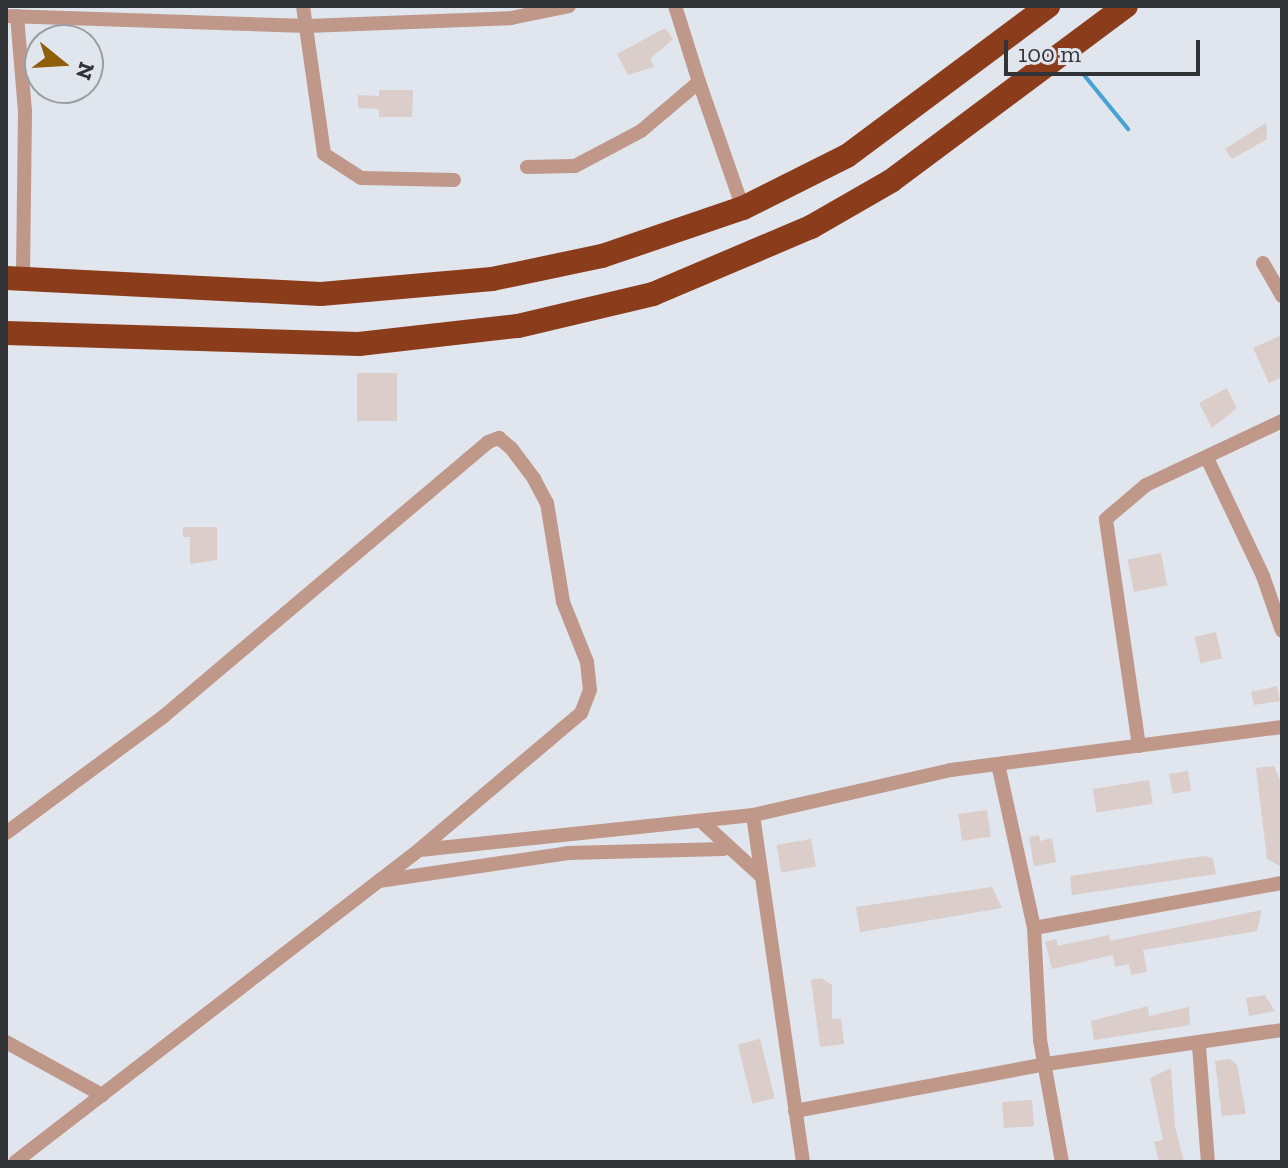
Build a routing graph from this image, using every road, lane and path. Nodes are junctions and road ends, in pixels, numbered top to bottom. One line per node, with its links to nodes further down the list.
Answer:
1 (156, 6): 9 (street)
2 (303, 6): 10 (street)
3 (569, 6): 7 (street)
4 (675, 6): 11 (street)
5 (1048, 6): 14 (highway)
6 (1126, 6): 18 (highway)
7 (458, 12): 10 (street)
8 (11, 16): 9 (street); 16 (street)
9 (158, 22): 10 (street)
10 (307, 26): 13 (street)
11 (699, 82): 12 (street); 14 (street)
12 (527, 167)
13 (454, 180)
14 (743, 208): 16 (highway)
15 (1263, 263): 17 (street)
16 (15, 278)
17 (1282, 296)
18 (6, 333)
19 (1282, 421): 20 (street)
20 (1207, 458): 21 (street); 23 (street)
21 (1282, 631)
22 (1282, 727): 23 (street)
23 (1139, 746): 24 (street)
24 (998, 764): 25 (street); 35 (street)
25 (753, 815): 26 (street); 32 (street)
26 (701, 821): 28 (street); 29 (street)
27 (6, 833): 30 (street)
28 (548, 835): 30 (street); 31 (street)
29 (724, 849): 31 (street); 32 (street)
30 (419, 850): 33 (street)
31 (541, 855): 33 (street)
32 (760, 875): 41 (street)
33 (378, 881): 40 (street)
34 (1282, 883): 35 (street)
35 (1034, 928): 39 (street)
36 (1282, 1030): 38 (street)
37 (6, 1042): 40 (street)
38 (1199, 1046): 39 (street); 45 (street)
39 (1046, 1064): 41 (street); 44 (street)
40 (102, 1095): 42 (street)
41 (795, 1111): 43 (street)
42 (15, 1162)
43 (803, 1162)
44 (1062, 1162)
45 (1208, 1162)

